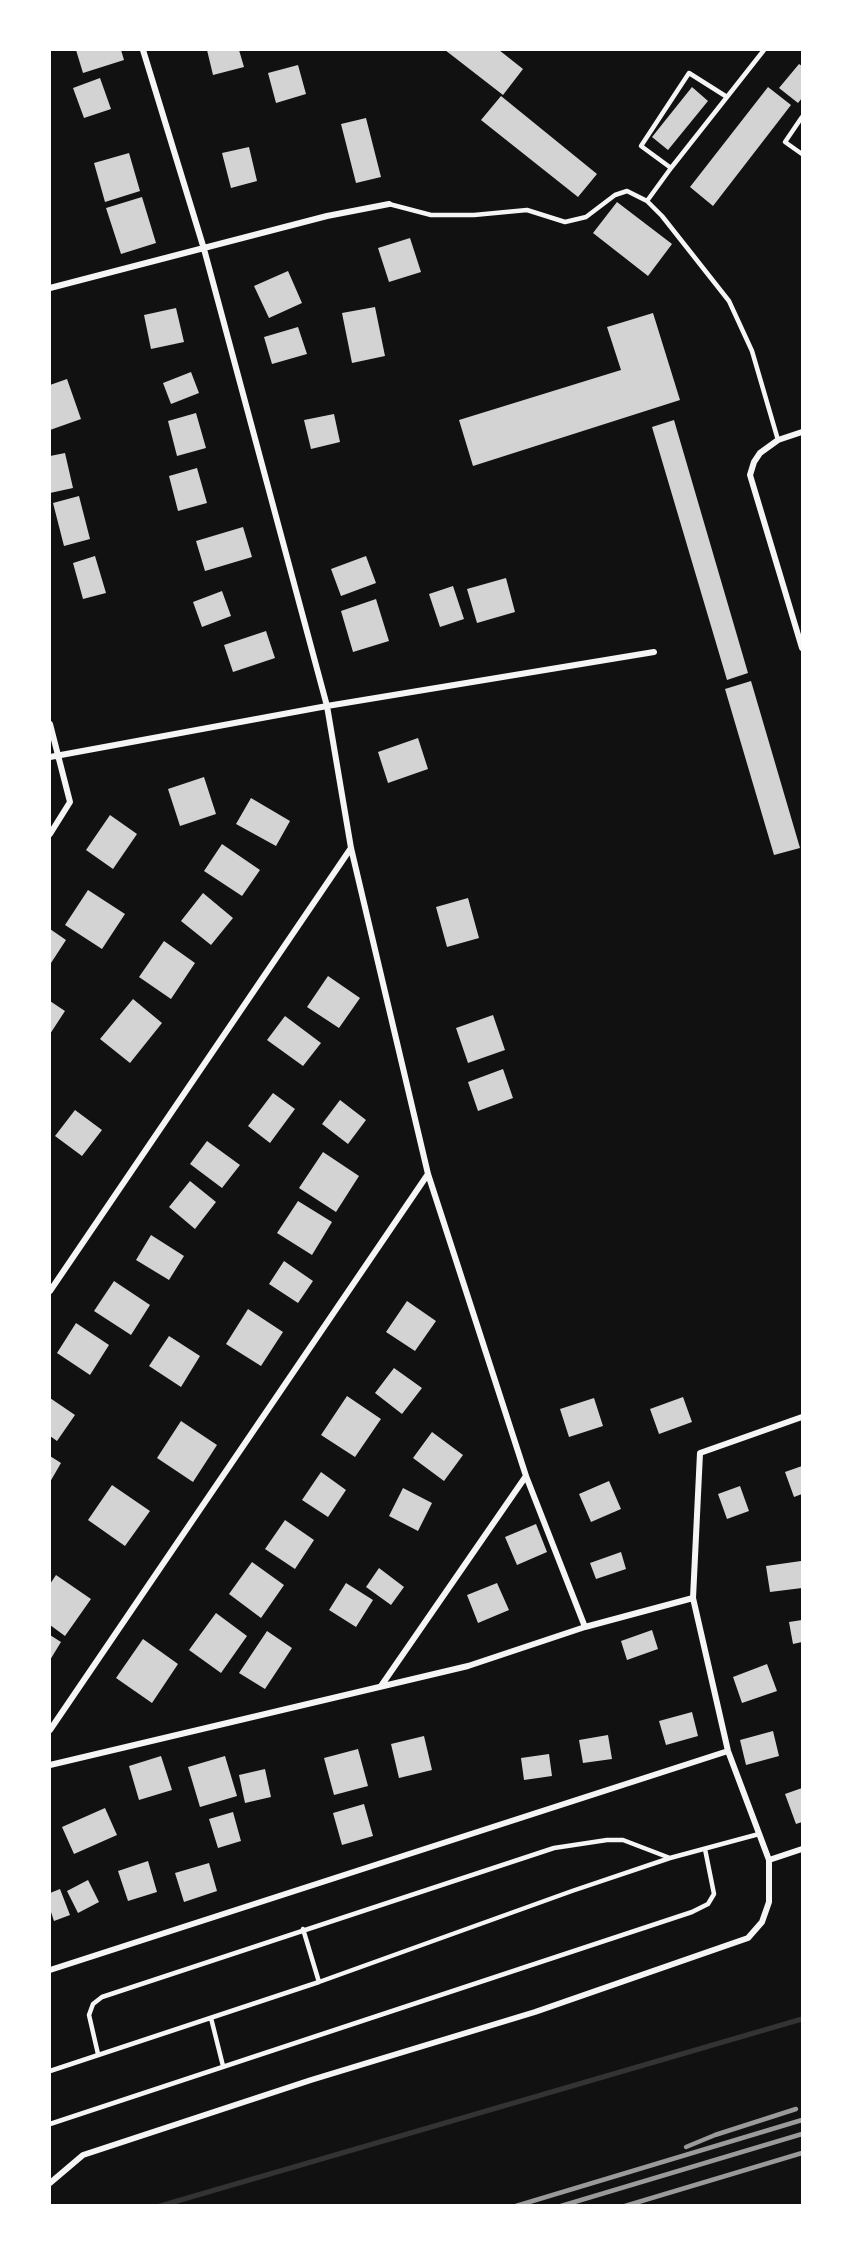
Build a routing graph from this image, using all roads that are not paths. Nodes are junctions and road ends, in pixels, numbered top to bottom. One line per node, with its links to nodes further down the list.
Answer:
1 (143, 50): 9 (street)
2 (764, 50): 3 (lane)
3 (728, 97): 6 (lane); 6 (lane)
4 (802, 117): 5 (lane)
5 (802, 154)
6 (671, 168): 7 (lane)
7 (647, 201): 8 (lane); 12 (lane)
8 (389, 204): 9 (street)
9 (204, 249): 10 (street); 16 (street)
10 (50, 288)
11 (802, 432): 12 (street)
12 (778, 440): 13 (street)
13 (800, 633): 14 (street)
14 (802, 648)
15 (654, 652): 16 (street)
16 (327, 706): 18 (street); 21 (street)
17 (50, 724): 18 (street)
18 (58, 755): 19 (street); 20 (street)
19 (50, 758)
20 (50, 834)
21 (351, 848): 22 (street); 23 (street)
22 (428, 1174): 25 (street); 29 (street)
23 (50, 1291)
24 (802, 1417): 26 (street)
25 (526, 1476): 27 (street); 28 (street)
26 (693, 1598): 27 (street); 30 (street)
27 (585, 1627): 28 (street)
28 (381, 1686): 31 (street)
29 (50, 1730)
30 (728, 1751): 32 (street); 38 (street)
31 (50, 1765)
32 (759, 1834): 33 (lane); 36 (street)
33 (705, 1849): 35 (lane); 42 (lane)
34 (802, 1849): 36 (street)
35 (670, 1858): 37 (lane); 39 (lane)
36 (769, 1860): 45 (street)
37 (303, 1929): 39 (lane); 41 (lane)
38 (50, 1970)
39 (319, 1982): 40 (lane)
40 (211, 2018): 41 (lane); 42 (lane)
41 (98, 2054): 43 (lane)
42 (223, 2066): 44 (lane)
43 (50, 2071)
44 (50, 2124)
45 (50, 2183)

